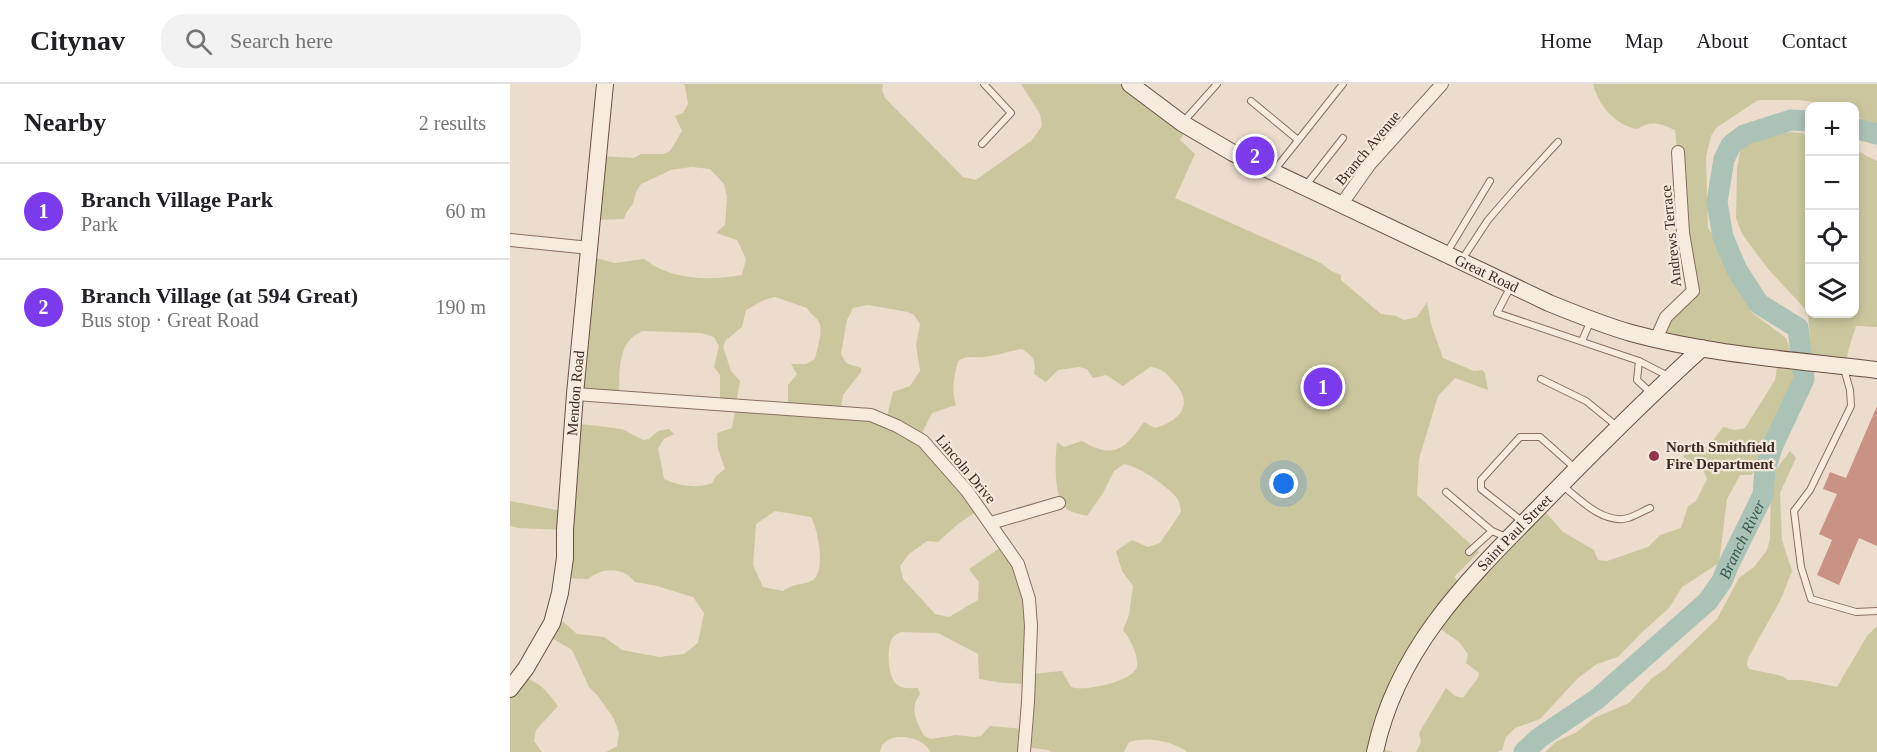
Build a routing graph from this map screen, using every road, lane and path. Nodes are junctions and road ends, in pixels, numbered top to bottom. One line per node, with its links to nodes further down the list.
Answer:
1 (605, 84): 19 (main road, Mendon Road)
2 (984, 84): 12 (lane)
3 (1130, 84): 8 (main road, Great Road)
4 (1217, 84): 8 (lane)
5 (1442, 84): 17 (street, Branch Avenue)
6 (1340, 85): 10 (lane)
7 (1251, 101): 10 (lane)
8 (1182, 123): 14 (main road, Great Road)
9 (1343, 138): 16 (lane)
10 (1298, 140): 14 (lane)
11 (1558, 142): 21 (lane)
12 (982, 144)
13 (1678, 152): 24 (street, Andrews Terrace)
14 (1273, 172): 16 (main road, Great Road)
15 (1490, 181): 20 (lane)
16 (1304, 188): 17 (main road, Great Road)
17 (1341, 205): 20 (main road, Great Road)
18 (510, 240): 19 (street)
19 (590, 248): 32 (main road, Mendon Road)
20 (1445, 254): 21 (main road, Great Road)
21 (1461, 262): 22 (main road, Great Road)
22 (1511, 285): 23 (main road, Great Road); 25 (lane)
23 (1591, 319): 24 (main road, Great Road); 25 (lane)
24 (1656, 339): 26 (main road, Great Road)
25 (1582, 341): 27 (lane)
26 (1702, 348): 28 (main road, Great Road); 30 (main road, Saint Paul Street)
27 (1639, 361): 30 (lane); 33 (lane)
28 (1836, 365): 29 (main road, Great Road); 45 (lane)
29 (1877, 370)
30 (1670, 377): 33 (main road, Saint Paul Street)
31 (1541, 379): 34 (lane)
32 (575, 394): 40 (street, Lincoln Drive); 46 (main road, Mendon Road)
33 (1651, 394): 34 (main road, Saint Paul Street)
34 (1618, 427): 35 (main road, Saint Paul Street)
35 (1576, 470): 36 (main road, Saint Paul Street); 41 (lane)
36 (1562, 484): 39 (lane); 41 (main road, Saint Paul Street)
37 (1446, 492): 42 (lane)
38 (1059, 503): 40 (street)
39 (1650, 508)
40 (992, 523): 47 (street, Lincoln Drive)
41 (1524, 523): 43 (main road, Saint Paul Street)
42 (1492, 531): 43 (lane); 44 (lane)
43 (1509, 538): 48 (main road, Saint Paul Street)
44 (1469, 552)
45 (1877, 611)
46 (510, 689)
47 (1024, 752)
48 (1375, 752)

